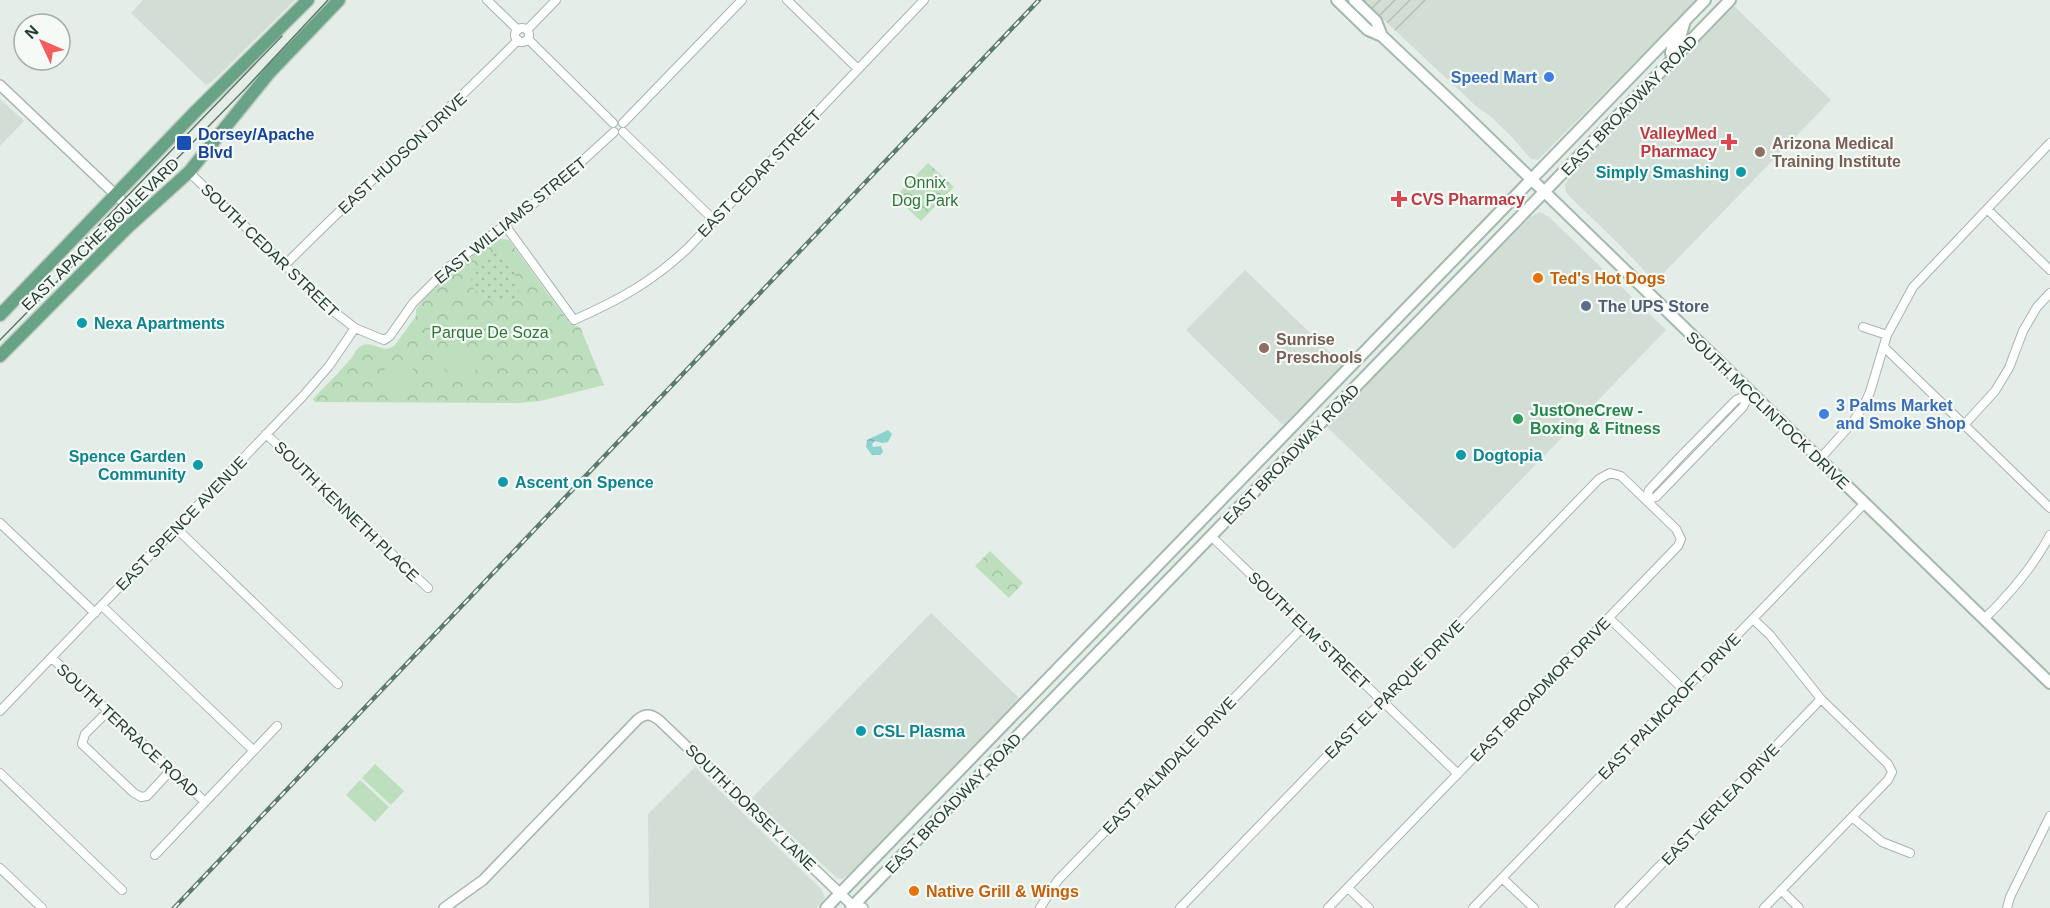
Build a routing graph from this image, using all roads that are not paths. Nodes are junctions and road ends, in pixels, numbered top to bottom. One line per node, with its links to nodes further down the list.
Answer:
1 (308, 0): 29 (main road, EAST APACHE BOULEVARD)
2 (339, 0): 26 (main road, EAST APACHE BOULEVARD)
3 (487, 0): 13 (street)
4 (556, 0): 14 (street)
5 (742, 0): 22 (street)
6 (787, 0): 19 (street)
7 (924, 0): 19 (street, EAST CEDAR STREET)
8 (1337, 0): 15 (main road, SOUTH MCCLINTOCK DRIVE)
9 (1354, 0): 15 (main road, SOUTH MCCLINTOCK DRIVE)
10 (1705, 0): 12 (main road, EAST BROADWAY ROAD)
11 (1730, 0): 18 (main road, EAST BROADWAY ROAD)
12 (1685, 21): 18 (main road); 27 (main road, EAST BROADWAY ROAD)
13 (518, 30): 14 (street); 17 (street)
14 (527, 30): 16 (street)
15 (1382, 36): 27 (main road, SOUTH MCCLINTOCK DRIVE)
16 (528, 39): 17 (street); 21 (street)
17 (518, 40): 34 (street, EAST HUDSON DRIVE)
18 (1674, 58): 28 (main road, EAST BROADWAY ROAD)
19 (858, 69): 32 (street, EAST CEDAR STREET)
20 (0, 85): 29 (street)
21 (613, 123): 22 (street); 23 (street)
22 (623, 123): 24 (street)
23 (614, 132): 24 (street); 33 (street, EAST WILLIAMS STREET)
24 (623, 132): 32 (street)
25 (2050, 143): 30 (street)
26 (189, 172): 31 (main road, EAST APACHE BOULEVARD); 34 (street, SOUTH CEDAR STREET)
27 (1531, 178): 28 (main road, SOUTH MCCLINTOCK DRIVE); 44 (main road, EAST BROADWAY ROAD)
28 (1545, 192): 45 (main road, EAST BROADWAY ROAD); 46 (main road, SOUTH MCCLINTOCK DRIVE)
29 (116, 194): 31 (street); 37 (main road, EAST APACHE BOULEVARD)
30 (1987, 209): 35 (street); 40 (street)
31 (139, 217): 43 (main road, EAST APACHE BOULEVARD)
32 (714, 220): 33 (street, EAST CEDAR STREET)
33 (505, 225): 41 (street, EAST WILLIAMS STREET)
34 (285, 266): 39 (street, SOUTH CEDAR STREET)
35 (2050, 270)
36 (2050, 293): 47 (street)
37 (0, 315)
38 (1863, 327): 40 (street)
39 (355, 328): 41 (street, SOUTH CEDAR STREET); 48 (street, EAST SPENCE AVENUE)
40 (1887, 335): 42 (street)
41 (387, 339)
42 (1884, 347): 47 (street); 49 (street)
43 (0, 356)
44 (1360, 356): 45 (main road); 55 (main road, EAST BROADWAY ROAD)
45 (1374, 368): 58 (main road, EAST BROADWAY ROAD)
46 (1750, 393): 49 (main road, SOUTH MCCLINTOCK DRIVE); 51 (street)
47 (1964, 425): 53 (street)
48 (267, 434): 56 (street, EAST SPENCE AVENUE); 59 (street, SOUTH KENNETH PLACE)
49 (1819, 460): 52 (main road, SOUTH MCCLINTOCK DRIVE)
50 (1610, 473): 51 (street, EAST BROADMOR DRIVE); 71 (street, EAST EL PARQUE DRIVE)
51 (1646, 500): 62 (street, EAST BROADMOR DRIVE)
52 (1864, 504): 63 (street, EAST PALMCROFT DRIVE); 64 (main road, SOUTH MCCLINTOCK DRIVE)
53 (2050, 508)
54 (0, 523): 61 (street)
55 (1198, 523): 58 (main road); 72 (main road, EAST BROADWAY ROAD)
56 (177, 528): 60 (street, EAST SPENCE AVENUE); 68 (street)
57 (2050, 535): 64 (street)
58 (1211, 536): 65 (street, SOUTH ELM STREET); 75 (main road, EAST BROADWAY ROAD)
59 (428, 588)
60 (102, 606): 61 (street, EAST SPENCE AVENUE); 77 (street)
61 (94, 613): 66 (street, EAST SPENCE AVENUE)
62 (1609, 618): 69 (street); 80 (street, EAST BROADMOR DRIVE)
63 (1753, 619): 69 (street, EAST PALMCROFT DRIVE); 70 (street)
64 (1984, 619): 67 (main road, SOUTH MCCLINTOCK DRIVE)
65 (1304, 626): 71 (street, SOUTH ELM STREET); 96 (street, EAST PALMDALE DRIVE)
66 (52, 658): 73 (street, SOUTH TERRACE ROAD); 74 (street, EAST SPENCE AVENUE)
67 (2050, 683)
68 (338, 684)
69 (1684, 690): 87 (street, EAST PALMCROFT DRIVE)
70 (1821, 699): 83 (street); 102 (street, EAST VERLEA DRIVE)
71 (1383, 702): 80 (street, SOUTH ELM STREET); 97 (street, EAST EL PARQUE DRIVE)
72 (1021, 706): 75 (main road); 91 (main road, EAST BROADWAY ROAD)
73 (109, 710): 78 (street, SOUTH TERRACE ROAD); 78 (street)
74 (0, 711)
75 (1033, 720): 92 (main road, EAST BROADWAY ROAD)
76 (277, 726): 77 (street)
77 (253, 750): 81 (street)
78 (171, 770): 81 (street, SOUTH TERRACE ROAD)
79 (0, 773): 89 (street)
80 (1458, 774): 88 (street, EAST BROADMOR DRIVE)
81 (205, 802): 85 (street)
82 (2050, 816): 105 (street)
83 (1852, 817): 84 (street); 90 (street)
84 (1910, 853)
85 (154, 855)
86 (0, 868): 93 (street)
87 (1502, 878): 100 (street, EAST PALMCROFT DRIVE); 101 (street)
88 (1348, 888): 98 (street, EAST BROADMOR DRIVE); 99 (street)
89 (122, 890)
90 (1781, 890): 103 (street); 104 (street)
91 (840, 893): 92 (street, SOUTH DORSEY LANE); 94 (street, SOUTH DORSEY LANE); 95 (main road, EAST BROADWAY ROAD)
92 (855, 907)
93 (42, 908)
94 (444, 908)
95 (826, 908)
96 (1040, 908)
97 (1180, 908)
98 (1328, 908)
99 (1369, 908)
100 (1473, 908)
101 (1534, 908)
102 (1619, 908)
103 (1764, 908)
104 (1799, 908)
105 (2007, 908)

